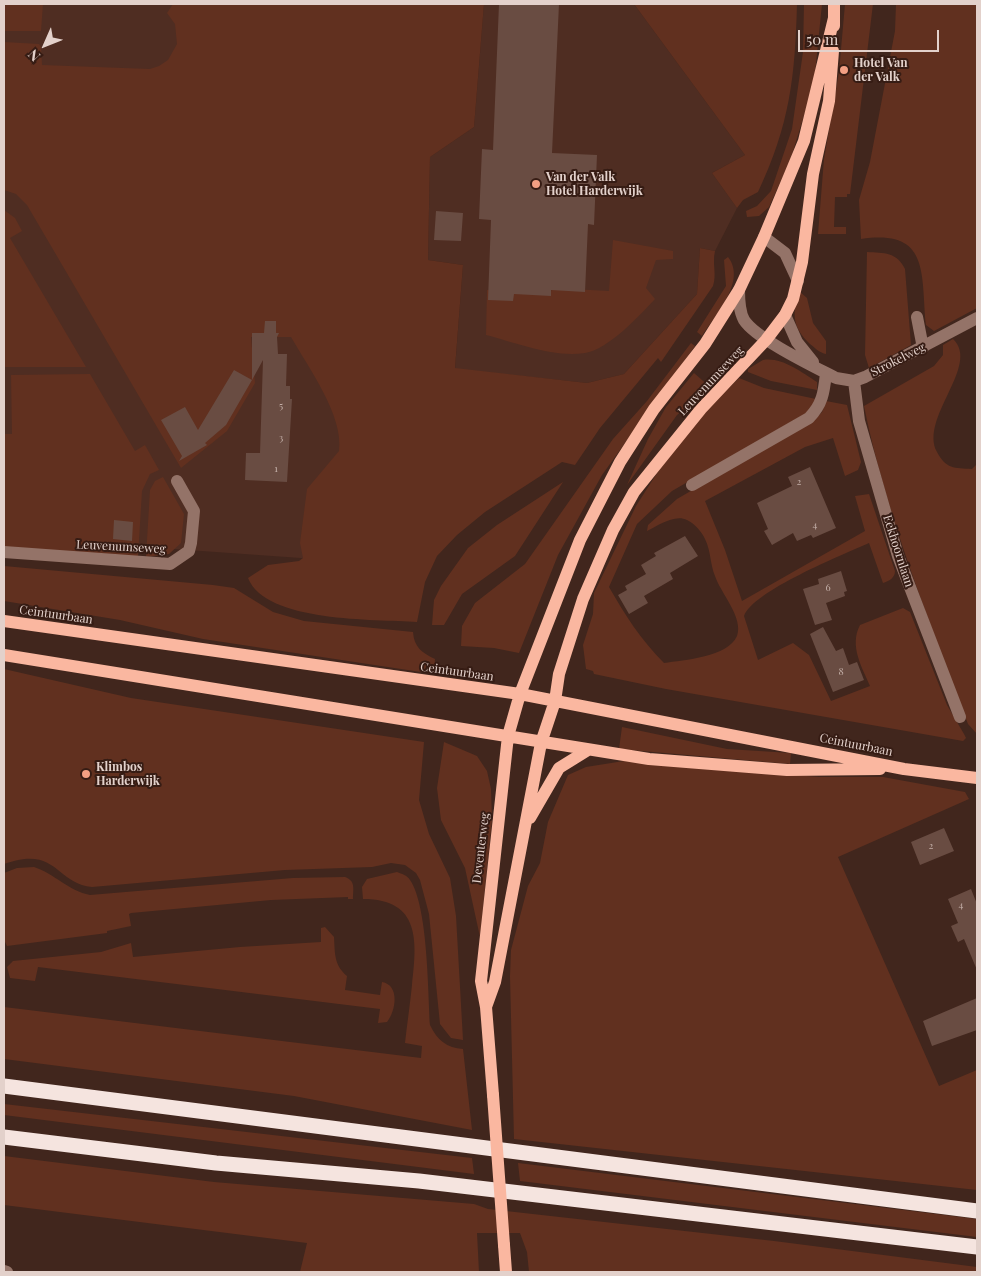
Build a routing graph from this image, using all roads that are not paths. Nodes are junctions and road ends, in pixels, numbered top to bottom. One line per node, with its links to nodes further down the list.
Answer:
1 (834, 4): 2 (main road, Leuvenumseweg)
2 (834, 18): 3 (main road, Leuvenumseweg); 4 (main road, Leuvenumseweg)
3 (764, 237): 4 (street); 5 (main road, Leuvenumseweg)
4 (798, 281): 6 (main road, Leuvenumseweg)
5 (739, 290): 9 (street, Strokelweg); 18 (main road, Leuvenumseweg)
6 (785, 315): 9 (main road, Leuvenumseweg); 11 (street)
7 (917, 317): 10 (street)
8 (977, 318): 10 (street, Strokelweg)
9 (766, 340): 11 (street, Strokelweg); 19 (main road, Leuvenumseweg)
10 (923, 348): 12 (street, Strokelweg)
11 (821, 370): 12 (street, Strokelweg); 14 (street)
12 (854, 381): 20 (street, Eekhoornlaan)
13 (177, 481): 15 (street, Leuvenumseweg)
14 (692, 485)
15 (4, 552)
16 (4, 621): 18 (main road, Ceintuurbaan)
17 (4, 655): 21 (main road, Ceintuurbaan)
18 (520, 694): 19 (main road, Ceintuurbaan); 21 (main road, Deventerweg)
19 (555, 701): 22 (main road, Leuvenumseweg); 24 (main road, Ceintuurbaan)
20 (960, 717)
21 (508, 736): 22 (main road, Ceintuurbaan); 27 (main road, Deventerweg)
22 (540, 743): 23 (main road, Ceintuurbaan); 26 (main road, Deventerweg)
23 (588, 750): 24 (main road, Ceintuurbaan); 26 (main road)
24 (904, 769): 25 (main road, Ceintuurbaan)
25 (977, 778)
26 (524, 829): 27 (main road, Deventerweg)
27 (486, 1007): 32 (main road, Deventerweg, bridge)
28 (4, 1086): 30 (highway)
29 (4, 1137): 31 (highway)
30 (977, 1211)
31 (977, 1247)
32 (506, 1272)

